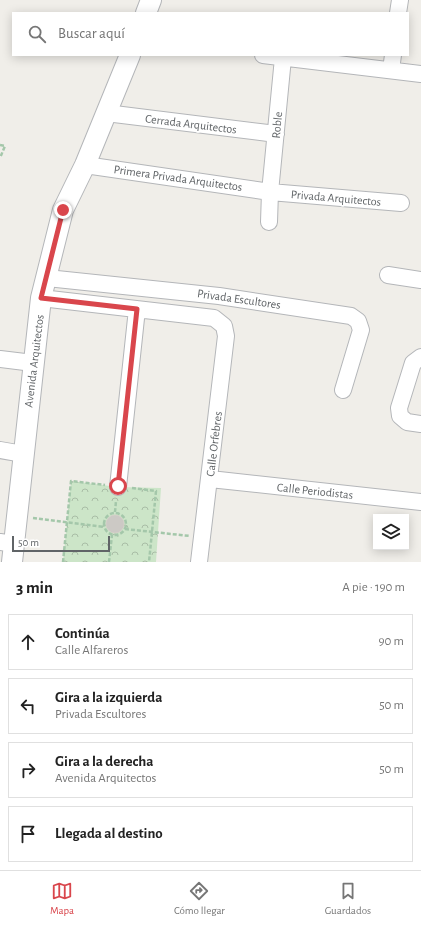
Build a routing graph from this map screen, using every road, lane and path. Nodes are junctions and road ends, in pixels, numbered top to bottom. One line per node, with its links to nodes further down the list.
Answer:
1 (151, 0): 3 (street)
2 (400, 0): 4 (street)
3 (146, 12)
4 (398, 12)
5 (130, 56): 10 (street, Avenida Arquitectos)
6 (270, 56): 7 (street)
7 (283, 58): 8 (street); 11 (street, Roble)
8 (392, 63): 9 (street)
9 (421, 74)
10 (106, 113): 11 (street, Cerrada Arquitectos); 14 (street, Avenida Arquitectos)
11 (276, 134): 15 (street, Roble)
12 (0, 145): 13 (path)
13 (0, 158)
14 (85, 165): 15 (street, Primera Privada Arquitectos); 19 (street, Avenida Arquitectos)
15 (270, 192): 16 (street, Privada Arquitectos); 17 (street, Roble)
16 (401, 203)
17 (269, 222)
18 (388, 275): 20 (street)
19 (47, 278): 21 (street, Avenida Arquitectos); 27 (street, Privada Escultores)
20 (421, 280)
21 (41, 298): 22 (street, Privada Escultores); 26 (street, Avenida Arquitectos)
22 (137, 309): 23 (street, Privada Escultores); 32 (street)
23 (224, 326): 31 (street, Calle Orfebres)
24 (421, 357): 28 (street)
25 (0, 359): 26 (street)
26 (33, 363): 30 (street, Avenida Arquitectos)
27 (343, 390)
28 (421, 424)
29 (0, 450): 30 (street)
30 (23, 454): 34 (street, Avenida Arquitectos)
31 (210, 479): 33 (street, Calle Periodistas); 40 (street, Calle Orfebres)
32 (118, 486): 35 (path); 38 (path)
33 (421, 502)
34 (17, 516): 35 (path); 41 (street, Avenida Arquitectos)
35 (67, 523): 36 (path); 42 (path)
36 (104, 527): 37 (path); 39 (path)
37 (125, 529): 38 (path); 39 (path)
38 (152, 532): 40 (path); 44 (path)
39 (112, 535): 43 (path)
40 (202, 538): 45 (street, Calle Orfebres)
41 (8, 549)
42 (63, 562)
43 (109, 562)
44 (149, 562)
45 (199, 562)

